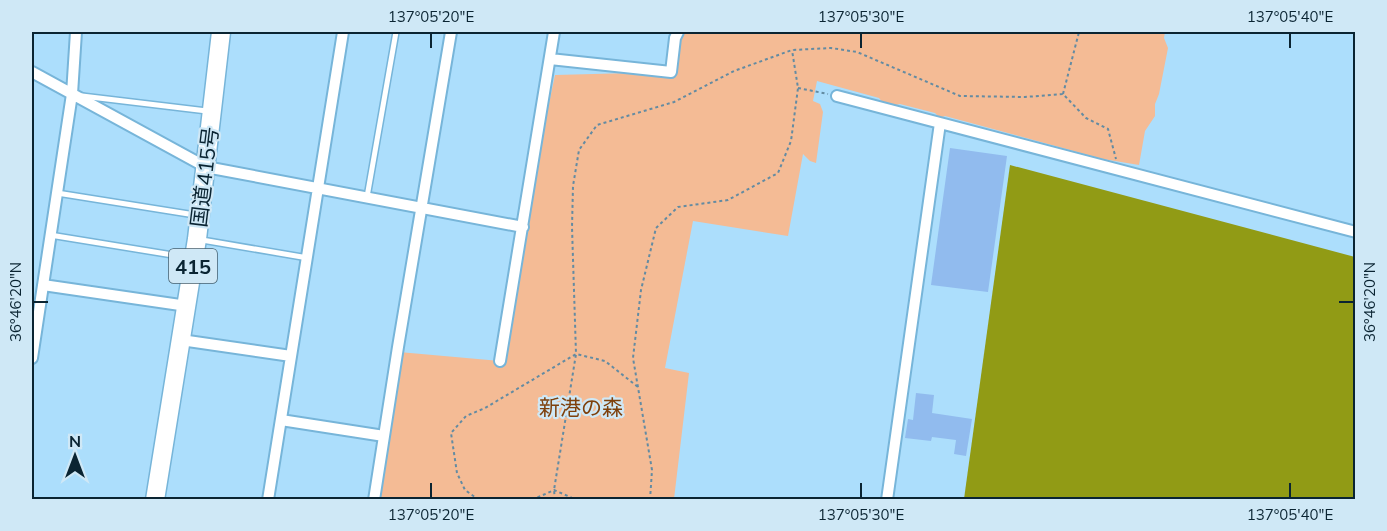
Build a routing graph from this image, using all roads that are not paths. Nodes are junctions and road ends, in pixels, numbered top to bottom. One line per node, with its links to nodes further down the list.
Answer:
1 (76, 32): 10 (street)
2 (221, 32): 12 (highway, 国道415号 / 415)
3 (343, 32): 15 (street)
4 (396, 32): 17 (lane)
5 (451, 32): 18 (street)
6 (554, 32): 8 (street)
7 (678, 32): 8 (street)
8 (550, 59): 20 (street)
9 (32, 72): 10 (street)
10 (72, 94): 12 (lane); 14 (street); 16 (street)
11 (837, 96): 13 (street)
12 (212, 112): 14 (highway, 国道415号 / 415)
13 (940, 123): 21 (street); 37 (street)
14 (206, 167): 15 (street); 19 (highway, 国道415号 / 415)
15 (318, 189): 17 (street); 25 (street)
16 (57, 193): 19 (lane); 22 (street)
17 (367, 198): 18 (street)
18 (422, 209): 20 (street); 33 (street)
19 (200, 216): 23 (highway, 国道415号 / 415)
20 (523, 227): 31 (street)
21 (1356, 232)
22 (50, 235): 24 (lane); 26 (street)
23 (197, 239): 24 (highway, 国道415号 / 415); 25 (lane)
24 (194, 258): 27 (highway, 国道415号 / 415)
25 (308, 258): 29 (street)
26 (43, 285): 27 (street); 30 (street)
27 (187, 306): 28 (highway, 国道415号 / 415)
28 (181, 340): 29 (street); 34 (highway, 国道415号 / 415)
29 (291, 356): 32 (street)
30 (32, 358)
31 (500, 361)
32 (281, 420): 33 (street); 35 (street)
33 (384, 436): 36 (street)
34 (155, 500)
35 (268, 500)
36 (374, 500)
37 (887, 500)

